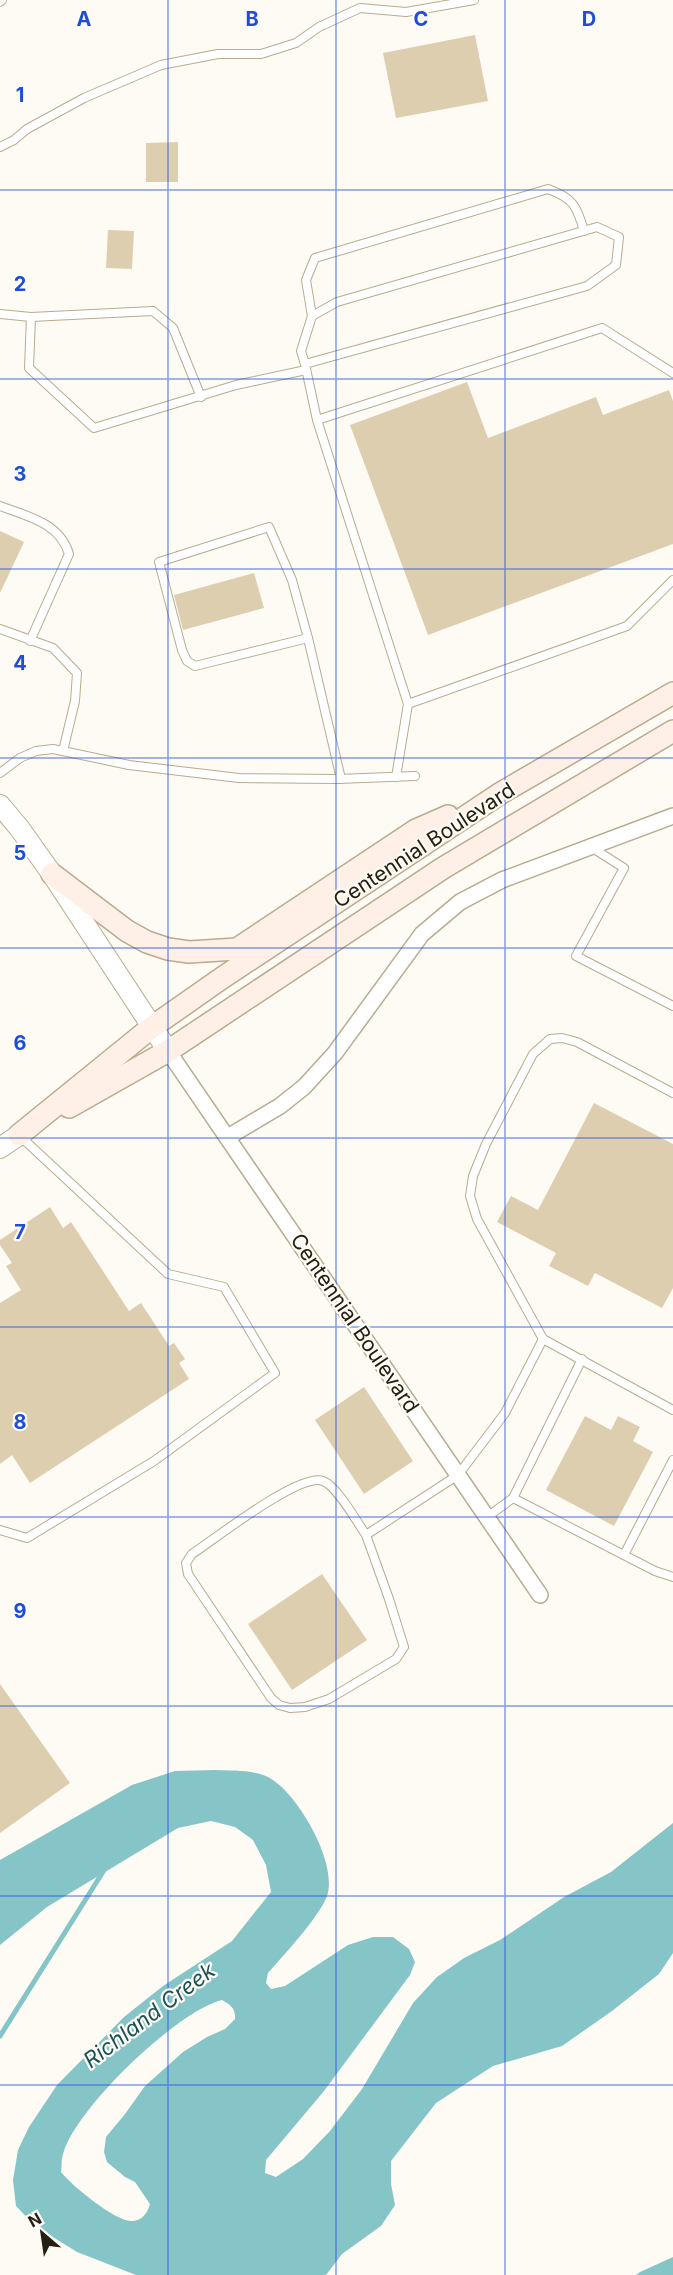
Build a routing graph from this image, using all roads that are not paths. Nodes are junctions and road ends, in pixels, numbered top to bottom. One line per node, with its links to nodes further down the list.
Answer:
1 (474, 0): 2 (lane)
2 (0, 147)
3 (584, 231): 5 (lane); 5 (lane); 7 (lane)
4 (0, 314): 6 (lane)
5 (312, 316): 7 (lane)
6 (31, 317): 9 (lane); 9 (lane)
7 (305, 367): 9 (lane); 10 (lane)
8 (673, 373): 10 (lane)
9 (201, 397)
10 (317, 420): 17 (lane)
11 (0, 506): 15 (lane)
12 (673, 580): 17 (lane)
13 (0, 629): 15 (lane)
14 (308, 638): 14 (lane); 23 (lane)
15 (30, 641): 19 (lane)
16 (673, 693): 24 (main road, Centennial Boulevard)
17 (408, 704): 22 (lane)
18 (673, 731): 31 (main road, Centennial Boulevard)
19 (63, 751): 20 (lane); 23 (lane)
20 (0, 773)
21 (415, 776): 22 (lane)
22 (396, 777): 23 (lane)
23 (342, 779)
24 (501, 793): 28 (main road); 30 (main road, Centennial Boulevard)
25 (0, 805): 28 (street, Centennial Boulevard)
26 (673, 816): 27 (street)
27 (590, 847): 29 (lane); 34 (street)
28 (52, 874): 30 (street, Centennial Boulevard)
29 (673, 1006)
30 (152, 1027): 31 (street, Centennial Boulevard); 33 (main road, Centennial Boulevard)
31 (168, 1051): 33 (main road, Centennial Boulevard); 34 (street, Centennial Boulevard)
32 (673, 1093): 36 (lane)
33 (19, 1135): 35 (street); 43 (lane)
34 (228, 1137): 40 (street, Centennial Boulevard)
35 (0, 1148)
36 (543, 1339): 37 (lane); 40 (lane)
37 (582, 1359): 38 (lane); 41 (lane)
38 (673, 1410)
39 (673, 1460): 45 (lane)
40 (458, 1475): 42 (street, Centennial Boulevard); 44 (lane)
41 (513, 1498): 42 (lane); 45 (lane)
42 (487, 1517): 47 (street, Centennial Boulevard)
43 (0, 1530)
44 (366, 1535): 44 (lane)
45 (624, 1555): 46 (lane)
46 (673, 1577)
47 (540, 1595)

